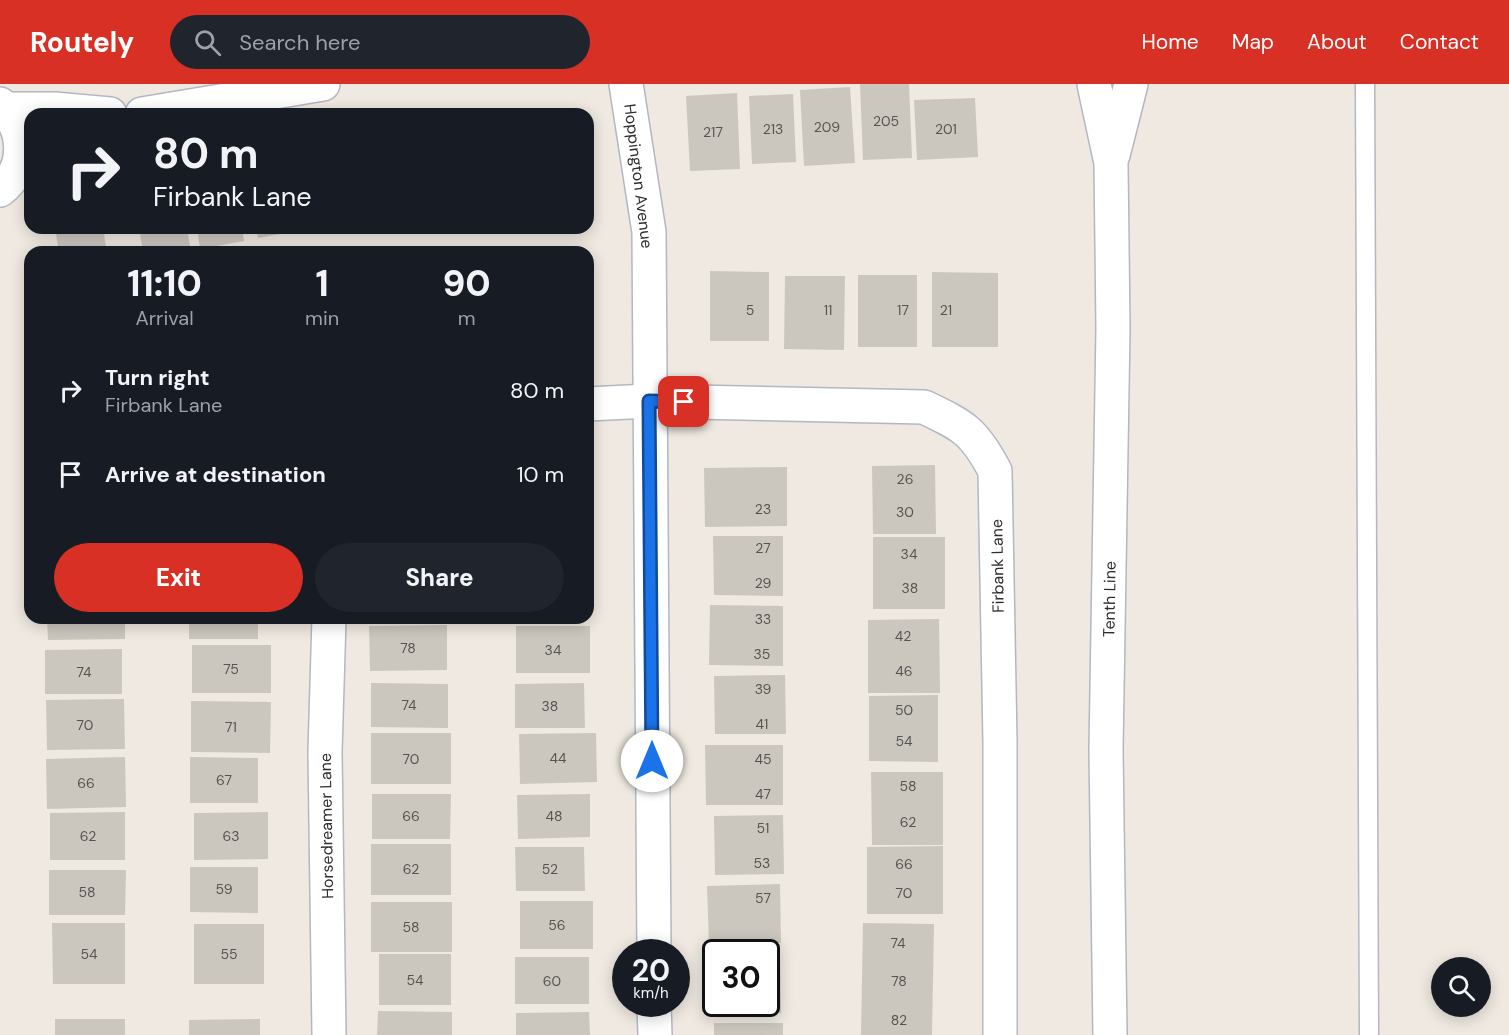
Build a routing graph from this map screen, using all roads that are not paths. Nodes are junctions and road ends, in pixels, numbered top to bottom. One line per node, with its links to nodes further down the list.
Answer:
1 (323, 84): 8 (street)
2 (626, 84): 12 (street, Hoppington Avenue)
3 (1094, 84): 9 (street, Tenth Line)
4 (1131, 84): 9 (street, Tenth Line)
5 (1365, 84): 21 (lane)
6 (3, 107): 7 (street); 10 (street)
7 (28, 108)
8 (178, 108)
9 (1111, 163): 20 (street, Tenth Line)
10 (16, 172): 11 (street)
11 (0, 212)
12 (649, 401): 13 (street); 15 (street, Hoppington Avenue); 19 (street, Firbank Lane)
13 (594, 404)
14 (329, 624): 17 (street, Horsedreamer Lane)
15 (654, 939)
16 (654, 1017): 18 (street)
17 (329, 1035)
18 (655, 1035)
19 (1000, 1035)
20 (1110, 1035)
21 (1369, 1035)

